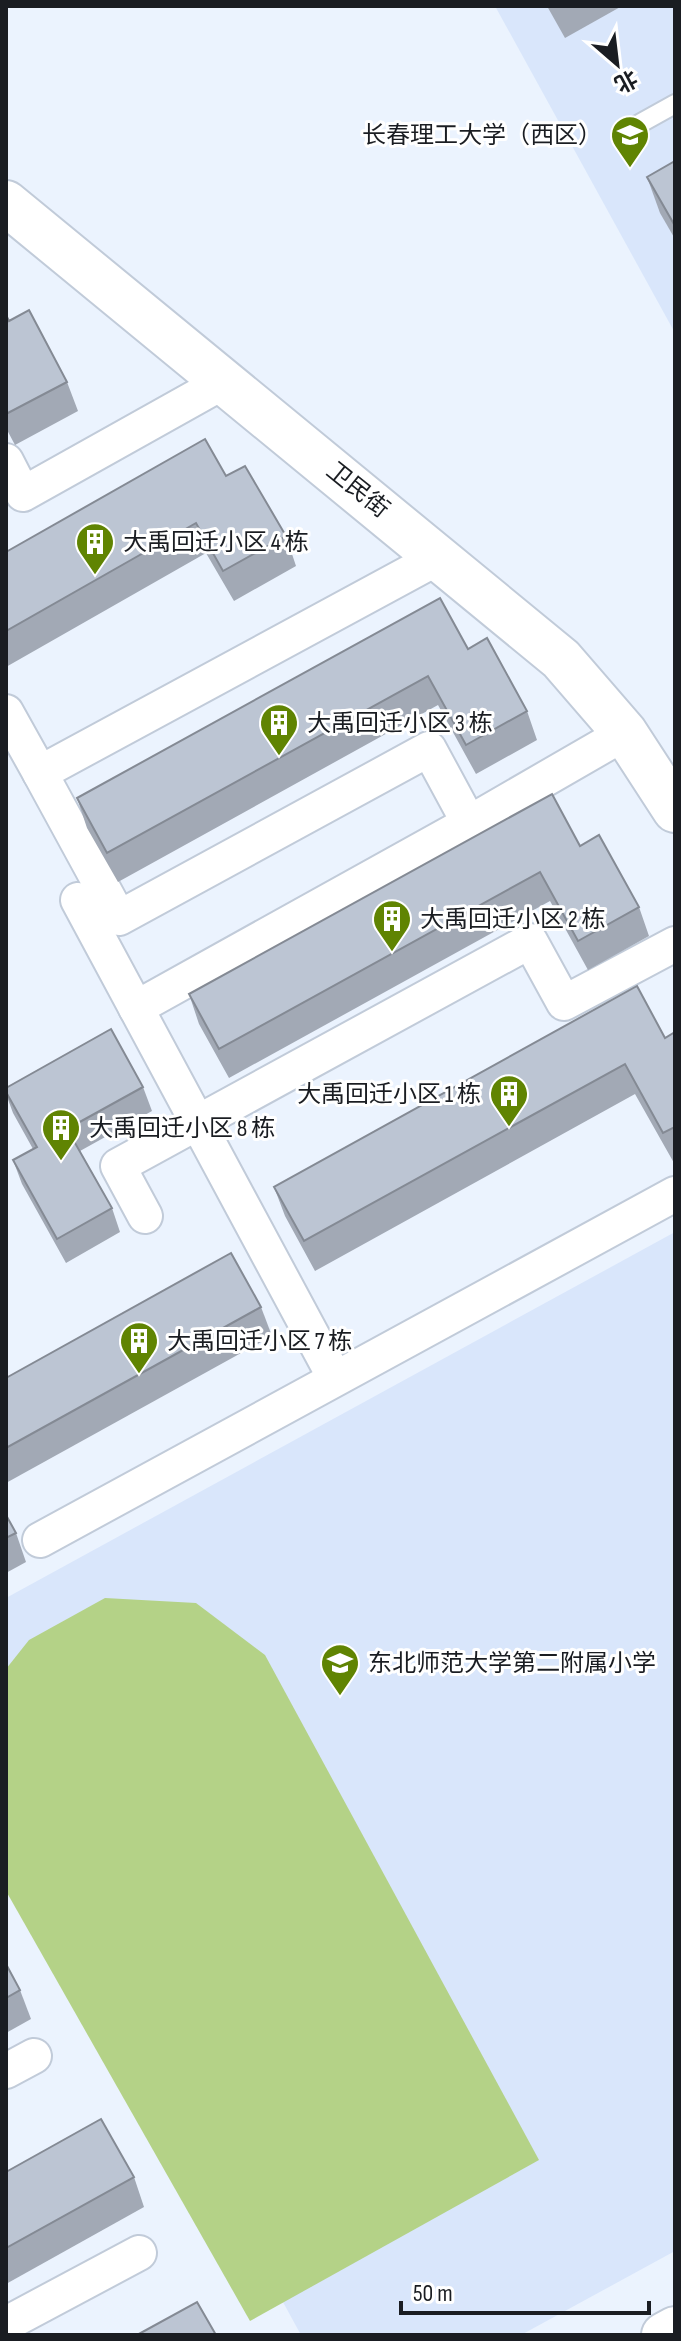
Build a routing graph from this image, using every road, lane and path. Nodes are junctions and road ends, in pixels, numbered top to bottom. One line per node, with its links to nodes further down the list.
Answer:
1 (675, 104): 2 (lane)
2 (639, 124)
3 (6, 203): 4 (street, 卫民街)
4 (225, 381): 5 (street); 6 (street, 卫民街)
5 (6, 461)
6 (439, 557): 8 (street, 卫民街); 9 (street)
7 (6, 712): 9 (street)
8 (625, 733): 10 (street, 卫民街); 11 (street)
9 (40, 773): 11 (street)
10 (675, 810)
11 (469, 823): 14 (street)
12 (78, 900): 14 (street)
13 (675, 944): 15 (street)
14 (136, 1008): 15 (street)
15 (198, 1123): 17 (street); 18 (street)
16 (675, 1194): 18 (street)
17 (145, 1216)
18 (335, 1378): 19 (street)
19 (40, 1540)
20 (139, 2253): 21 (street)
21 (6, 2324)
22 (675, 2329): 23 (street)
23 (664, 2335)

